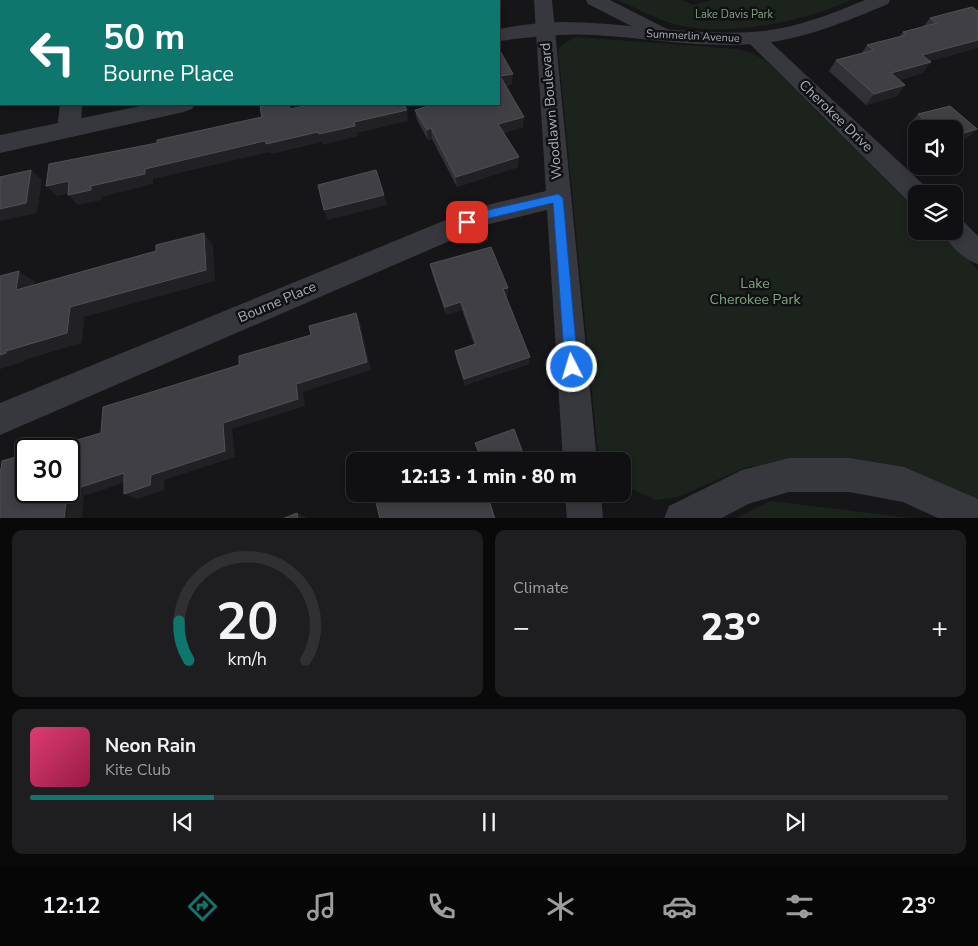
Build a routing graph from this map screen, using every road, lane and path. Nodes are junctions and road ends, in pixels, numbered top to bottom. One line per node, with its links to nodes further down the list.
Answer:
1 (543, 0): 4 (street, Woodlawn Boulevard)
2 (595, 0): 6 (street)
3 (881, 0): 7 (street, Summerlin Avenue)
4 (544, 28): 5 (street, Summerlin Avenue); 6 (street, Summerlin Avenue); 13 (street, Woodlawn Boulevard)
5 (500, 34)
6 (662, 34): 7 (street, Summerlin Avenue)
7 (755, 38): 12 (street, Cherokee Drive)
8 (71, 105): 10 (street)
9 (179, 105): 10 (street)
10 (69, 129): 11 (street)
11 (0, 144)
12 (908, 185)
13 (558, 198): 16 (street, Bourne Place); 17 (street, Woodlawn Boulevard)
14 (963, 238): 15 (street)
15 (978, 253)
16 (0, 419)
17 (579, 452)
18 (583, 502): 20 (street)
19 (978, 517): 21 (street)
20 (585, 518)
21 (682, 518)

